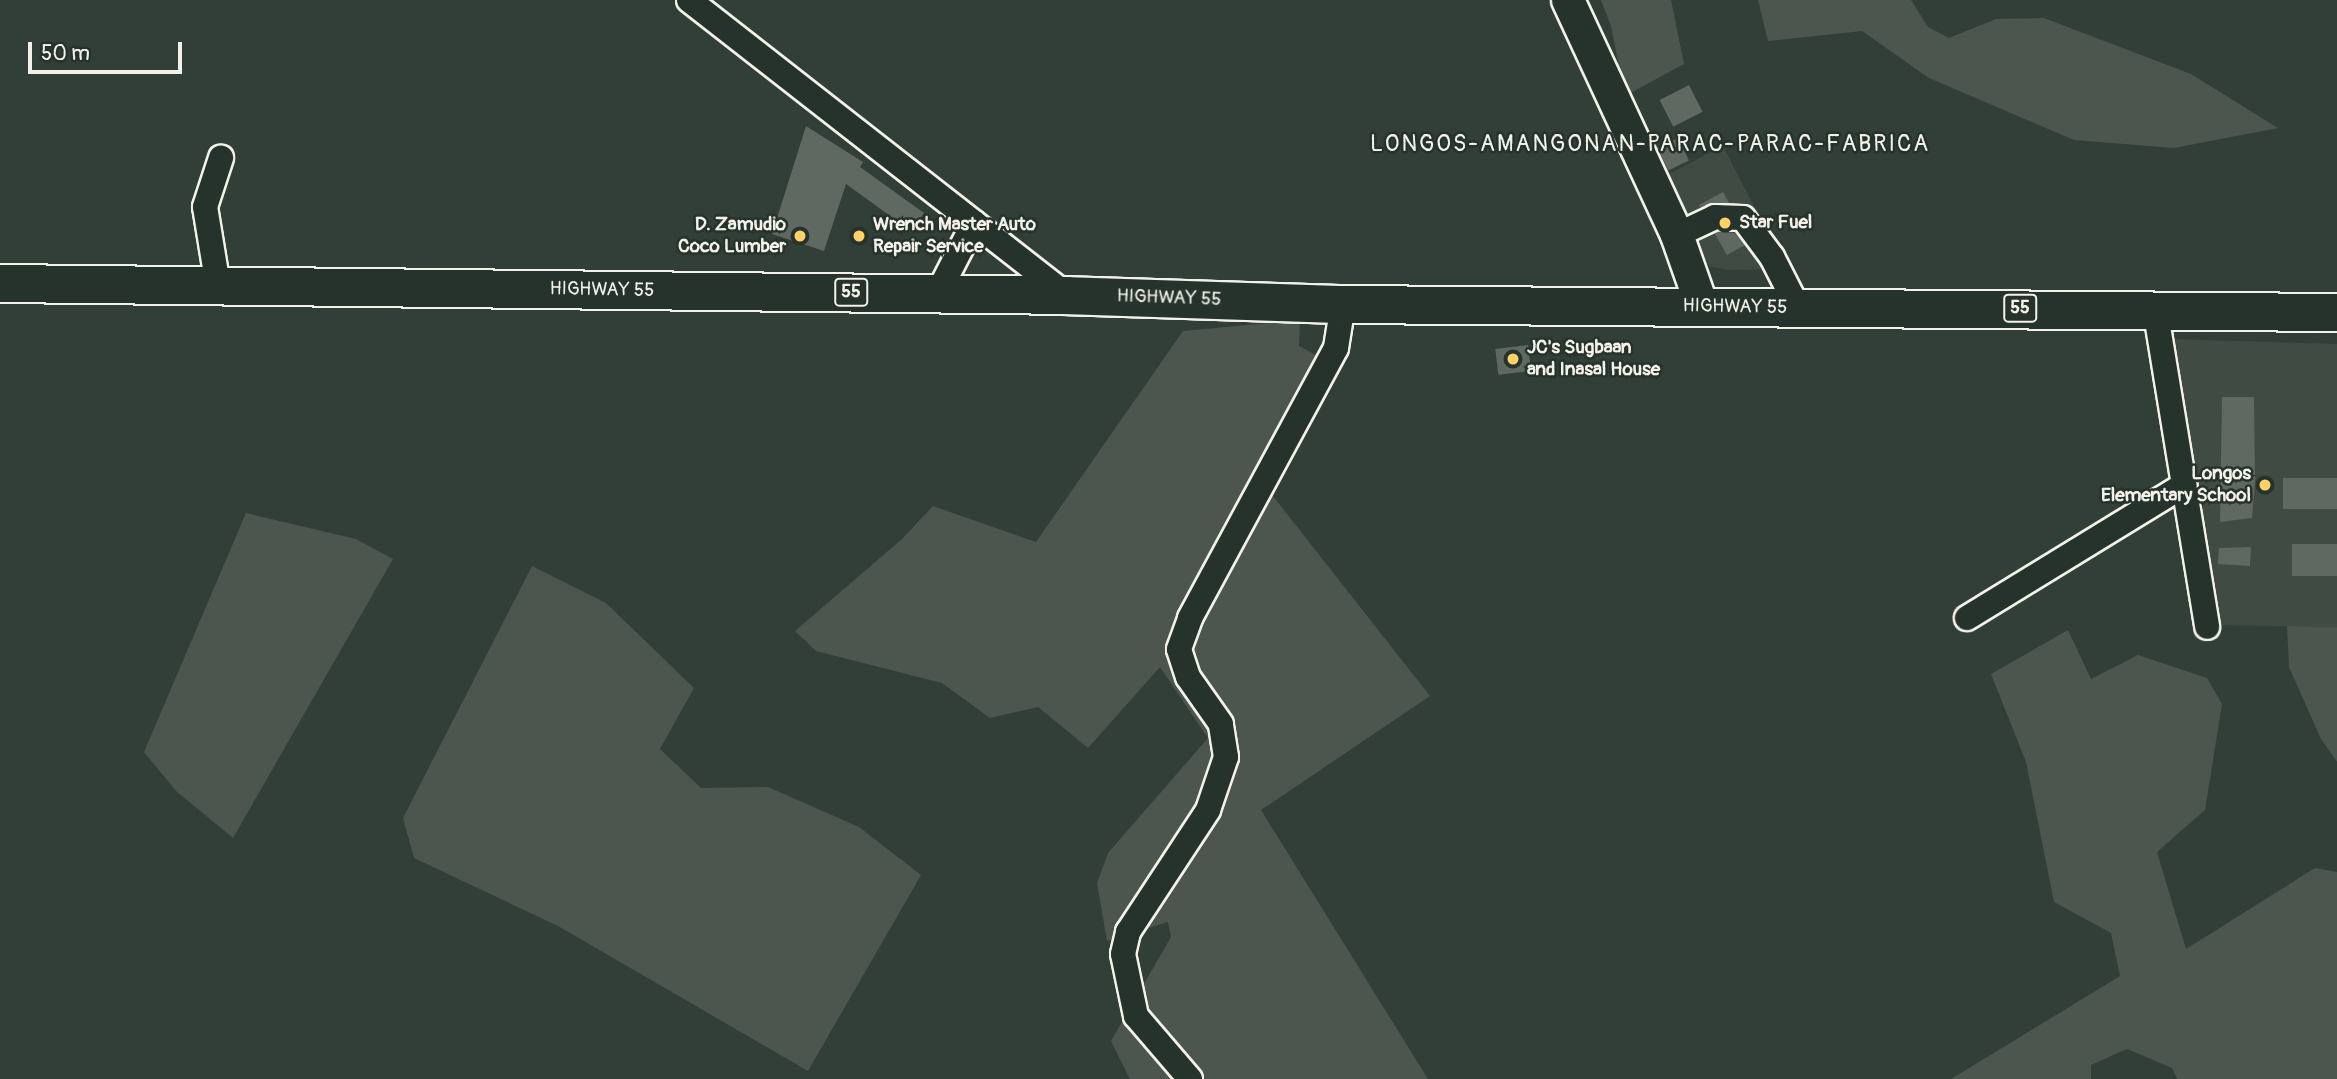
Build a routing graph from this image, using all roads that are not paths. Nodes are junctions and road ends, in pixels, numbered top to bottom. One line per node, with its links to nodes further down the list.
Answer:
1 (689, 0): 4 (street)
2 (1568, 0): 5 (main road)
3 (221, 158): 7 (street)
4 (974, 223): 8 (street); 9 (street)
5 (1677, 235): 10 (main road); 11 (street)
6 (0, 283): 7 (highway, HIGHWAY 55 / 55)
7 (218, 286): 8 (highway, HIGHWAY 55 / 55)
8 (938, 293): 9 (highway, HIGHWAY 55 / 55)
9 (1066, 295): 14 (highway, HIGHWAY 55 / 55)
10 (1702, 306): 11 (highway, HIGHWAY 55 / 55); 14 (highway, HIGHWAY 55 / 55)
11 (1798, 308): 12 (highway, HIGHWAY 55 / 55)
12 (2155, 308): 13 (highway, HIGHWAY 55 / 55); 15 (street)
13 (2337, 312)
14 (1340, 326): 18 (street)
15 (2184, 485): 16 (street); 17 (street)
16 (1967, 618)
17 (2207, 626)
18 (1190, 1079)

